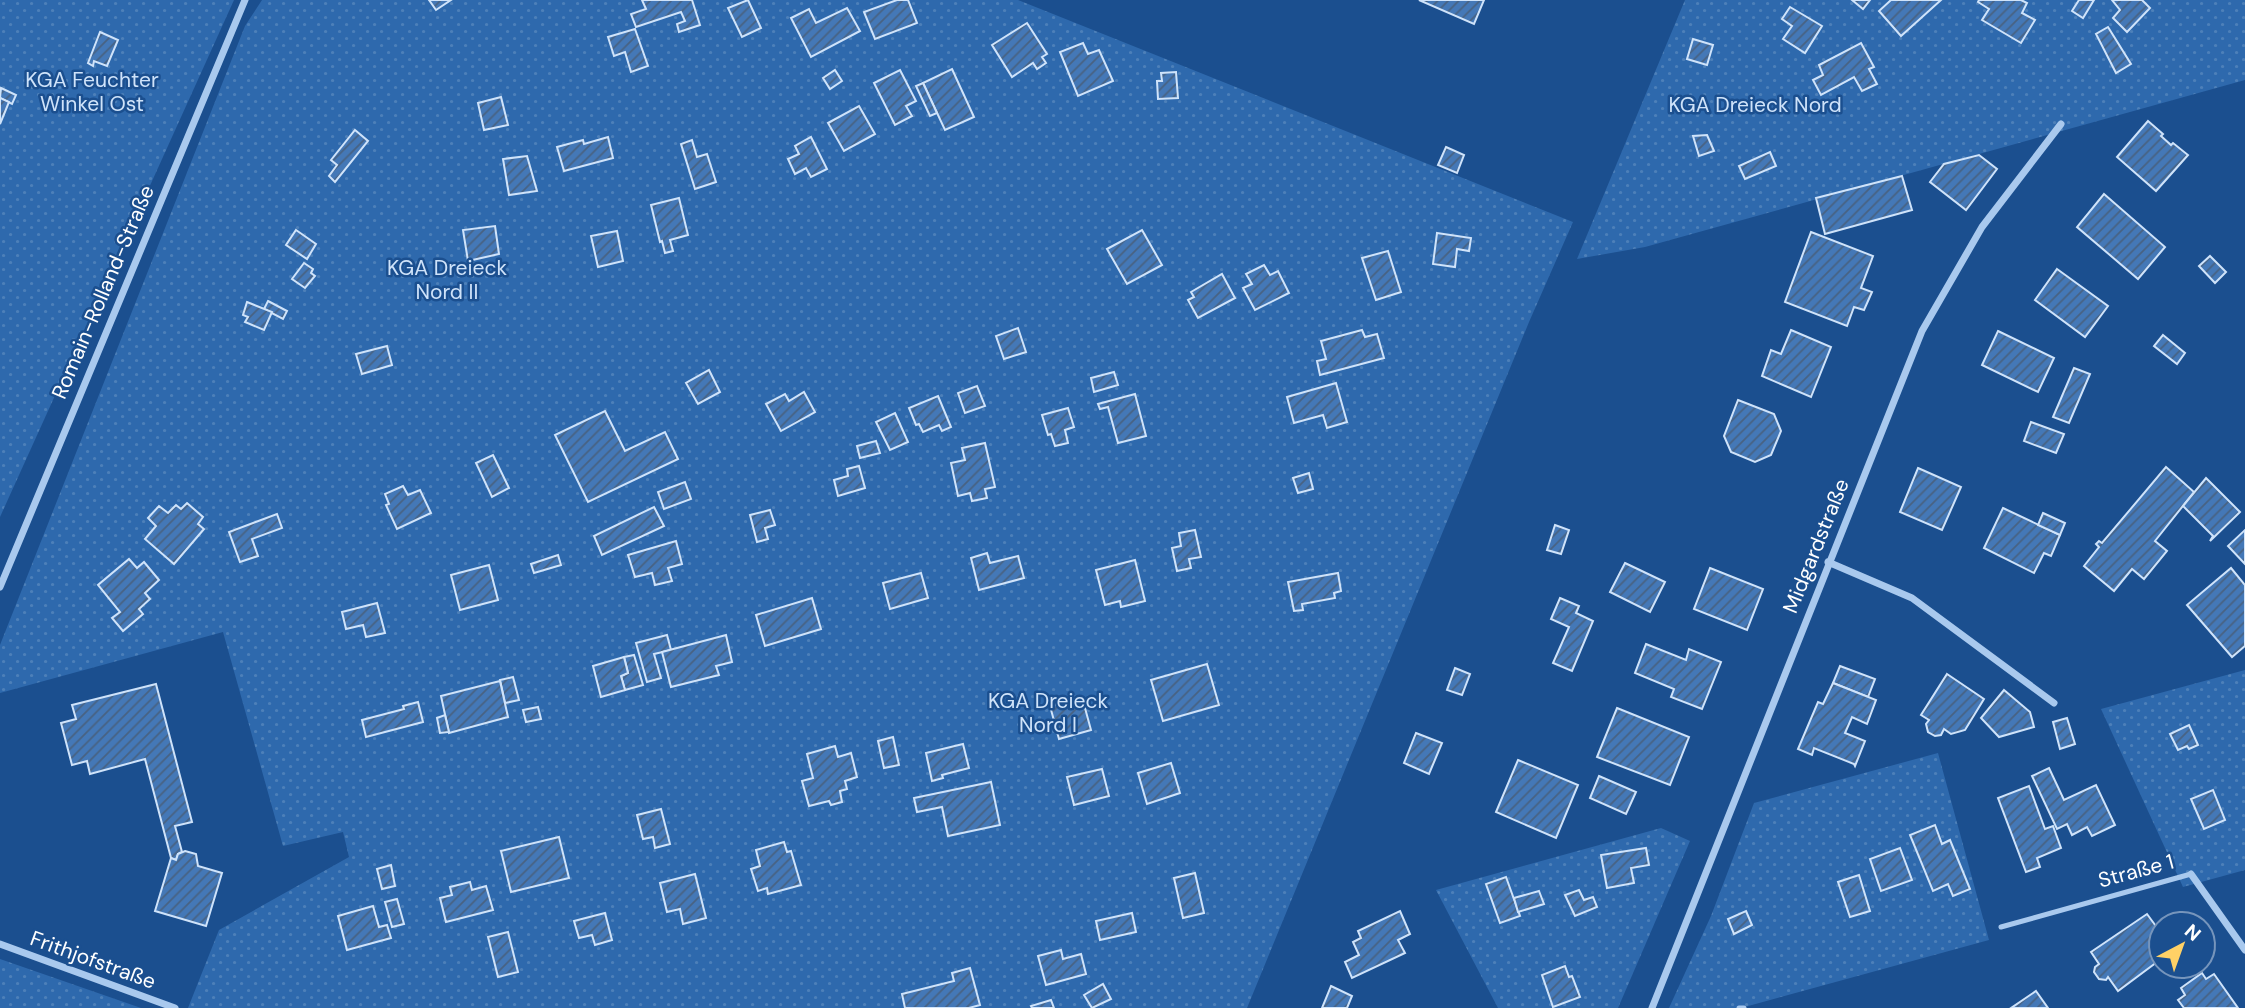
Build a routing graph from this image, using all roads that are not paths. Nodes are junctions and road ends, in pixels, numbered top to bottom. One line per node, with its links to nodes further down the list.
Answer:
1 (245, 0): 4 (street, Romain-Rolland-Straße)
2 (2061, 124): 3 (street, Midgardstraße)
3 (1828, 562): 5 (street); 11 (street, Midgardstraße)
4 (0, 587)
5 (2054, 703)
6 (2191, 874): 7 (lane, Straße 1); 9 (street, Straße 1)
7 (2001, 927)
8 (0, 944): 10 (street, Frithjofstraße)
9 (2245, 950)
10 (175, 1008)
11 (1652, 1008)

